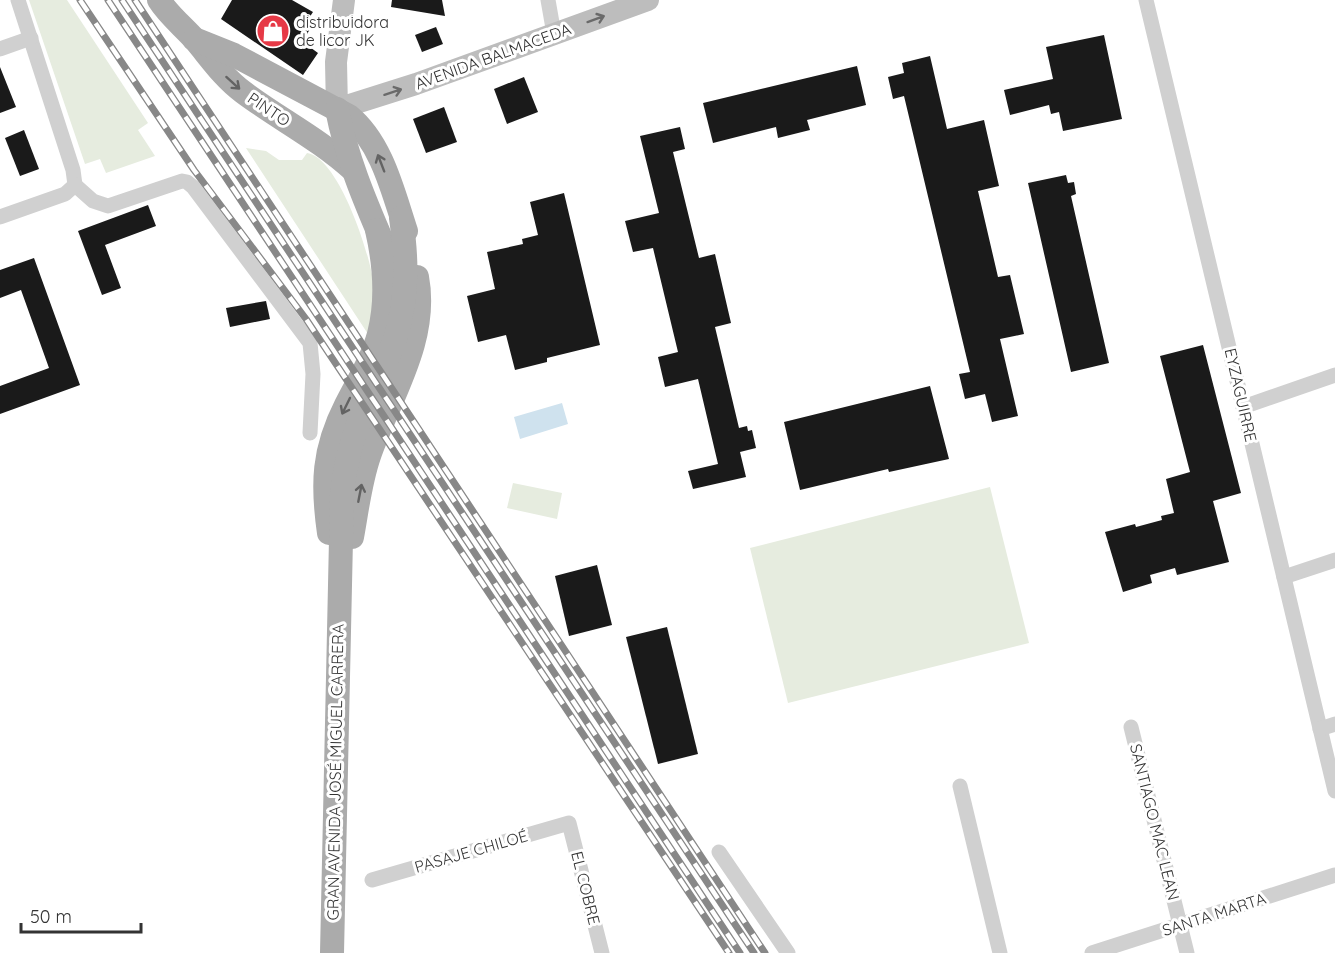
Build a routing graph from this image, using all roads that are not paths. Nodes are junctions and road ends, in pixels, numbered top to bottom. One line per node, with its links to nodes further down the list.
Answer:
1 (18, 0): 8 (street)
2 (159, 0): 9 (main road, PINTO)
3 (344, 0): 11 (main road)
4 (548, 0): 7 (street)
5 (648, 0): 7 (main road, AVENIDA BALMACEDA, one-way to 5)
6 (1146, 0): 19 (street, EYZAGUIRRE)
7 (554, 34): 11 (main road, AVENIDA BALMACEDA, one-way to 7)
8 (31, 38): 10 (street); 13 (street)
9 (194, 39): 11 (main road, PINTO); 12 (main road, PINTO, one-way to 12)
10 (0, 49)
11 (337, 110): 12 (main road, GRAN AVENIDA JOSÉ MIGUEL CARRERA); 15 (main road, GRAN AVENIDA JOSÉ MIGUEL CARRERA, one-way to 11)
12 (353, 170): 16 (main road, GRAN AVENIDA JOSÉ MIGUEL CARRERA)
13 (75, 185): 14 (street); 20 (street)
14 (0, 217)
15 (401, 218): 17 (main road, GRAN AVENIDA JOSÉ MIGUEL CARRERA); 23 (main road, GRAN AVENIDA JOSÉ MIGUEL CARRERA, one-way to 15)
16 (377, 230): 17 (main road, GRAN AVENIDA JOSÉ MIGUEL CARRERA); 23 (main road, GRAN AVENIDA JOSÉ MIGUEL CARRERA, one-way to 23)
17 (400, 315): 23 (main road, GRAN AVENIDA JOSÉ MIGUEL CARRERA)
18 (1335, 375): 19 (street)
19 (1243, 407): 22 (street, EYZAGUIRRE)
20 (310, 433)
21 (1335, 560): 22 (street)
22 (1284, 577): 24 (street, EYZAGUIRRE)
23 (338, 591): 33 (main road, GRAN AVENIDA JOSÉ MIGUEL CARRERA)
24 (1328, 726): 27 (street, EYZAGUIRRE)
25 (1131, 727): 32 (street, SANTIAGO MAC LEAN)
26 (960, 786): 36 (street)
27 (1335, 791)
28 (570, 823): 31 (street, PASAJE CHILOÉ); 34 (street, EL COBRE)
29 (718, 852): 35 (street)
30 (1335, 875): 32 (street, SANTA MARTA)
31 (372, 880)
32 (1180, 924): 37 (street, SANTA MARTA); 38 (street, SANTIAGO MAC LEAN)
33 (332, 953)
34 (602, 953)
35 (788, 953)
36 (1000, 953)
37 (1092, 953)
38 (1187, 953)

